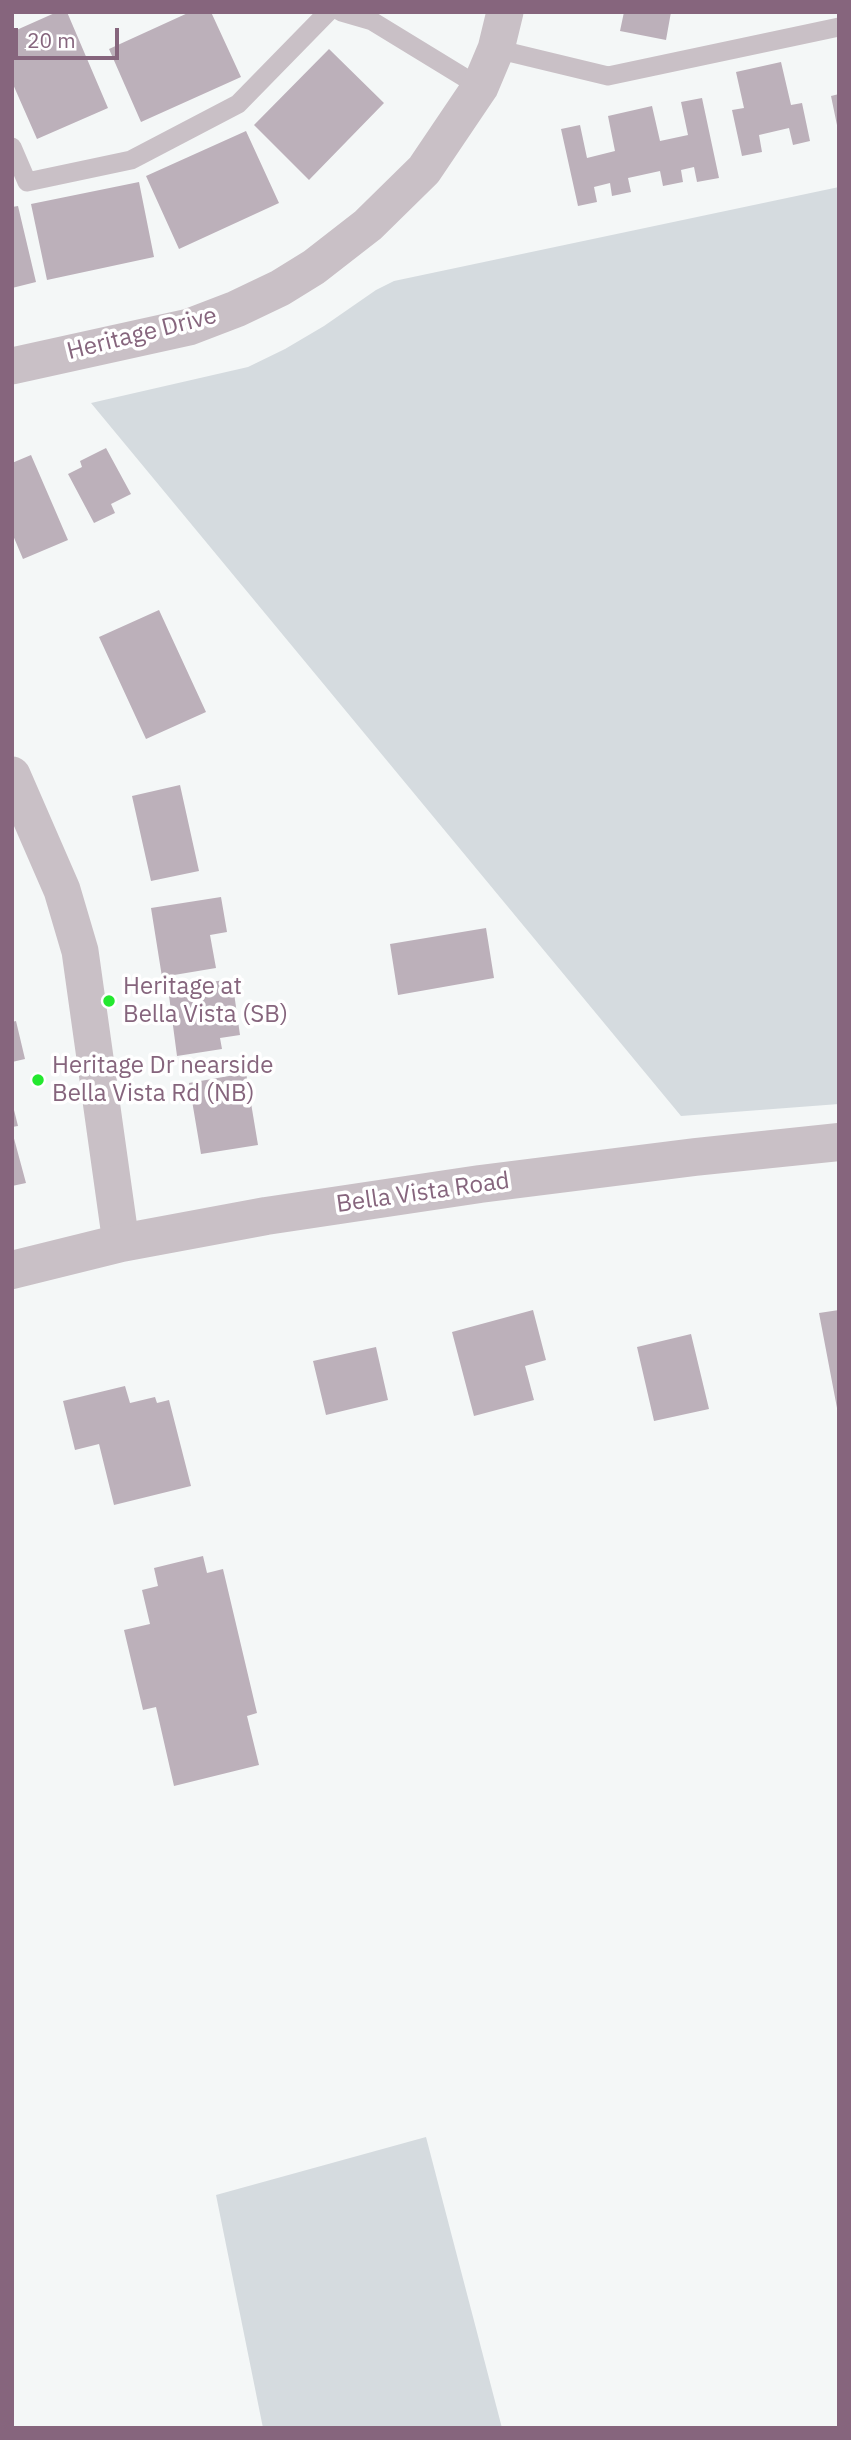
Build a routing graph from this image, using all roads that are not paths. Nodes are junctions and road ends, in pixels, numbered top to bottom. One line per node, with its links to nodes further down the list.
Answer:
1 (328, 12): 7 (lane)
2 (341, 12): 6 (lane)
3 (505, 12): 5 (street, Heritage Drive)
4 (839, 27): 5 (lane)
5 (496, 49): 6 (street, Heritage Drive)
6 (480, 88): 8 (street, Heritage Drive)
7 (12, 147)
8 (12, 366)
9 (12, 775): 11 (street)
10 (839, 1142): 11 (street, Bella Vista Road)
11 (121, 1243): 12 (street, Bella Vista Road)
12 (12, 1270)

